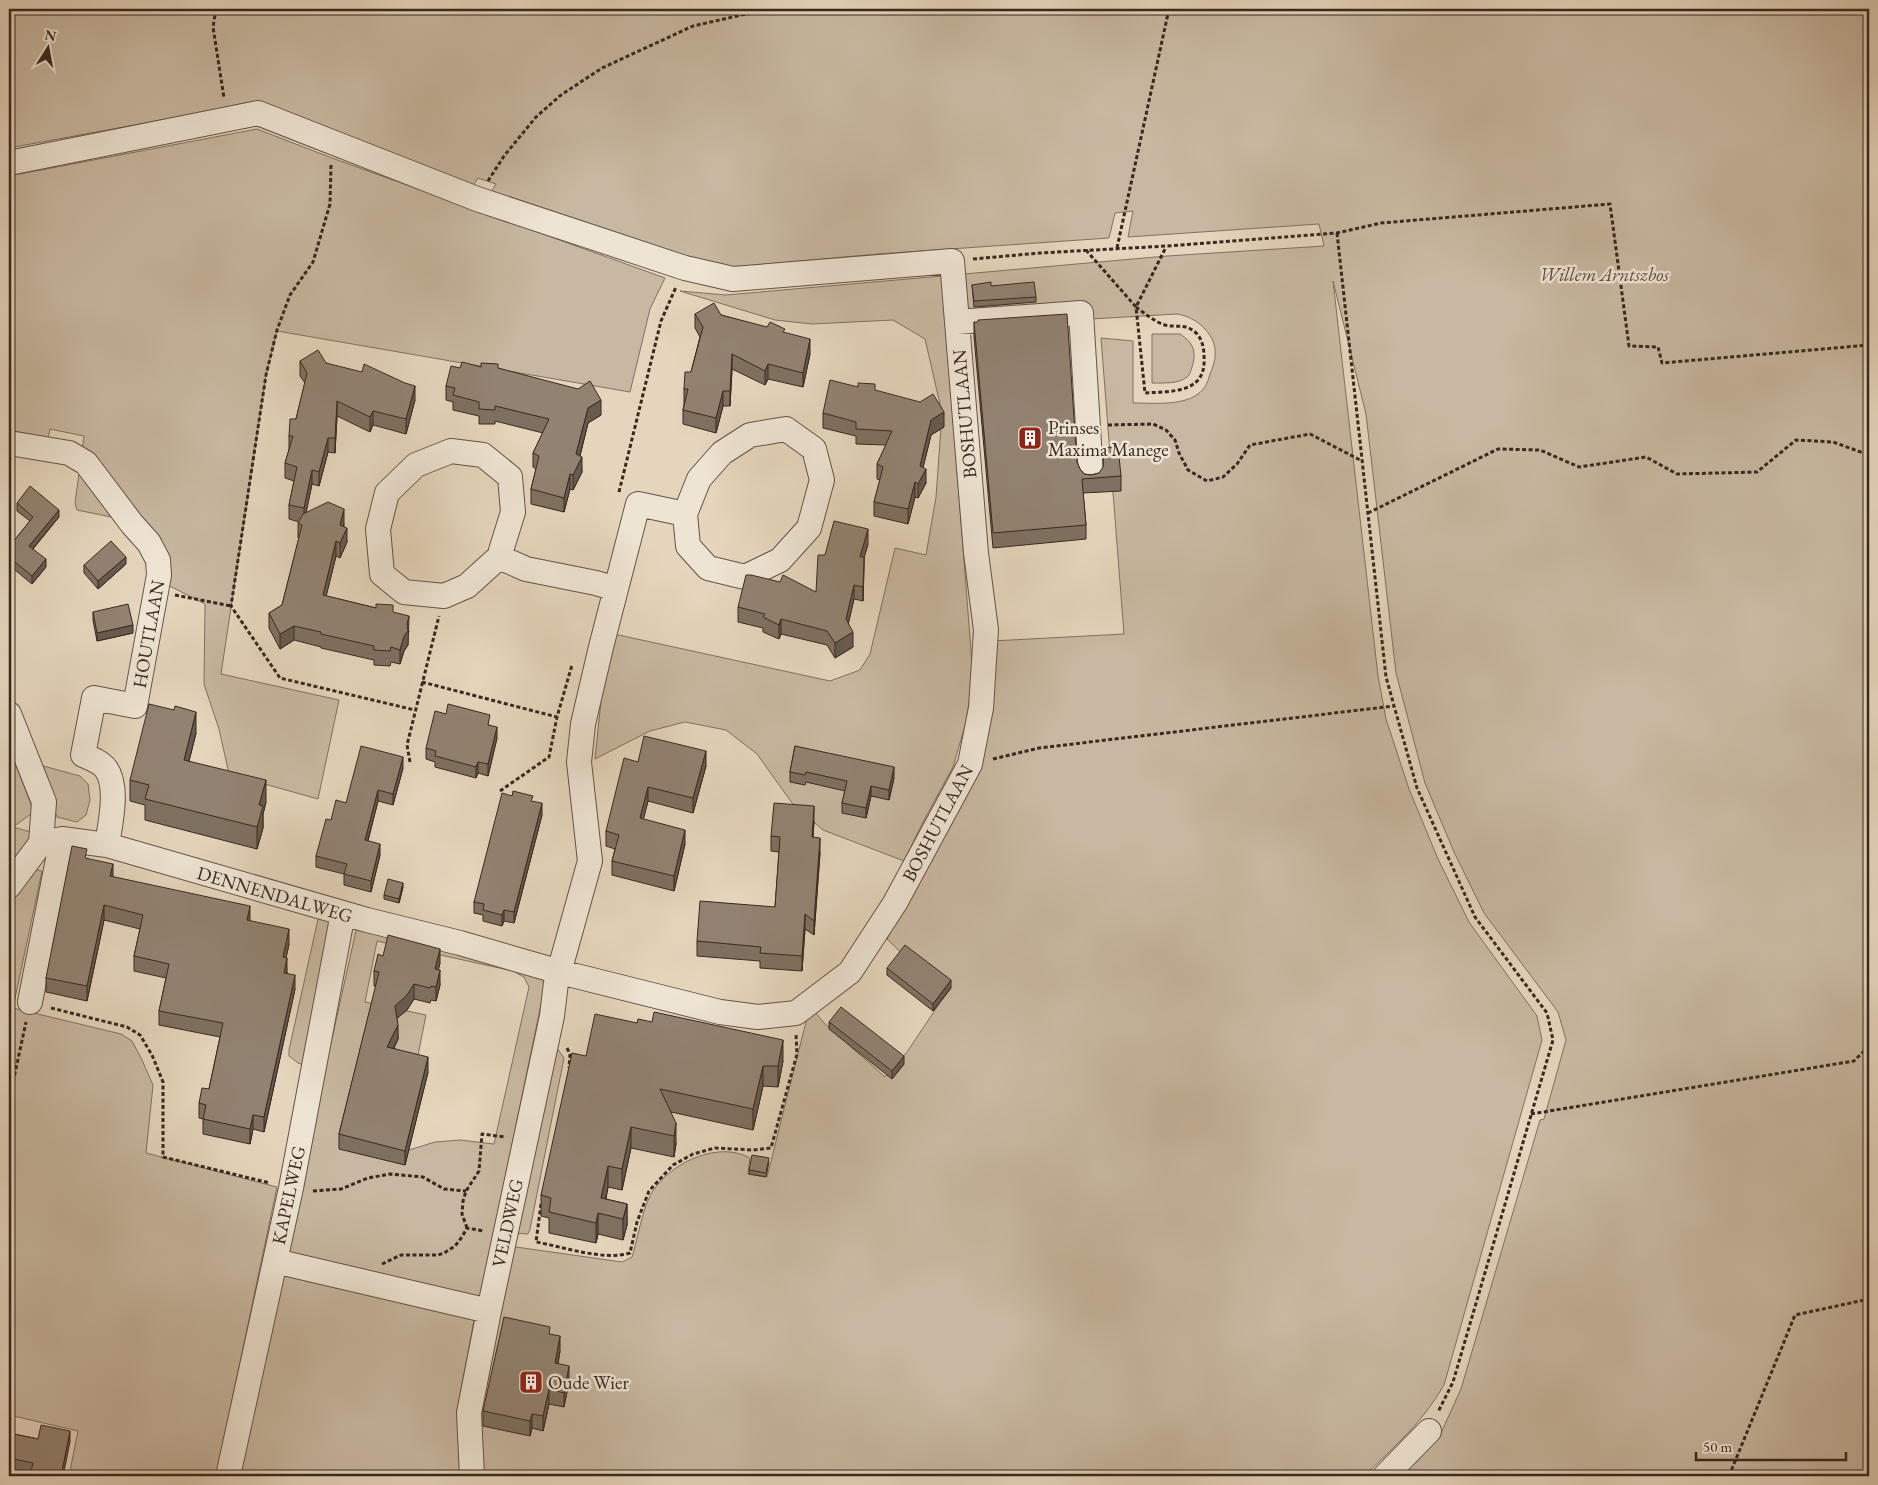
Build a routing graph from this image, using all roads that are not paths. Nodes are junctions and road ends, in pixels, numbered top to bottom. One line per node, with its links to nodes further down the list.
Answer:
1 (9, 163): 2 (lane, BOSHUTLAAN)
2 (956, 322): 4 (lane); 13 (lane, BOSHUTLAAN)
3 (9, 443): 10 (lane, HOUTLAAN)
4 (1092, 476)
5 (685, 514): 5 (lane); 7 (lane, VELDWEG)
6 (499, 557): 6 (lane); 7 (lane)
7 (606, 586): 13 (lane, VELDWEG)
8 (9, 714): 9 (lane)
9 (52, 841): 10 (lane, DENNENDALWEG); 11 (lane); 14 (lane)
10 (107, 845): 12 (lane, DENNENDALWEG)
11 (9, 886)
12 (343, 913): 13 (lane, DENNENDALWEG); 15 (lane, KAPELWEG)
13 (560, 972): 16 (lane, VELDWEG)
14 (30, 1002)
15 (275, 1261): 16 (lane); 18 (lane, KAPELWEG)
16 (489, 1311): 19 (lane, VELDWEG)
17 (1430, 1431): 20 (lane)
18 (228, 1476)
19 (472, 1476)
20 (1385, 1476)

